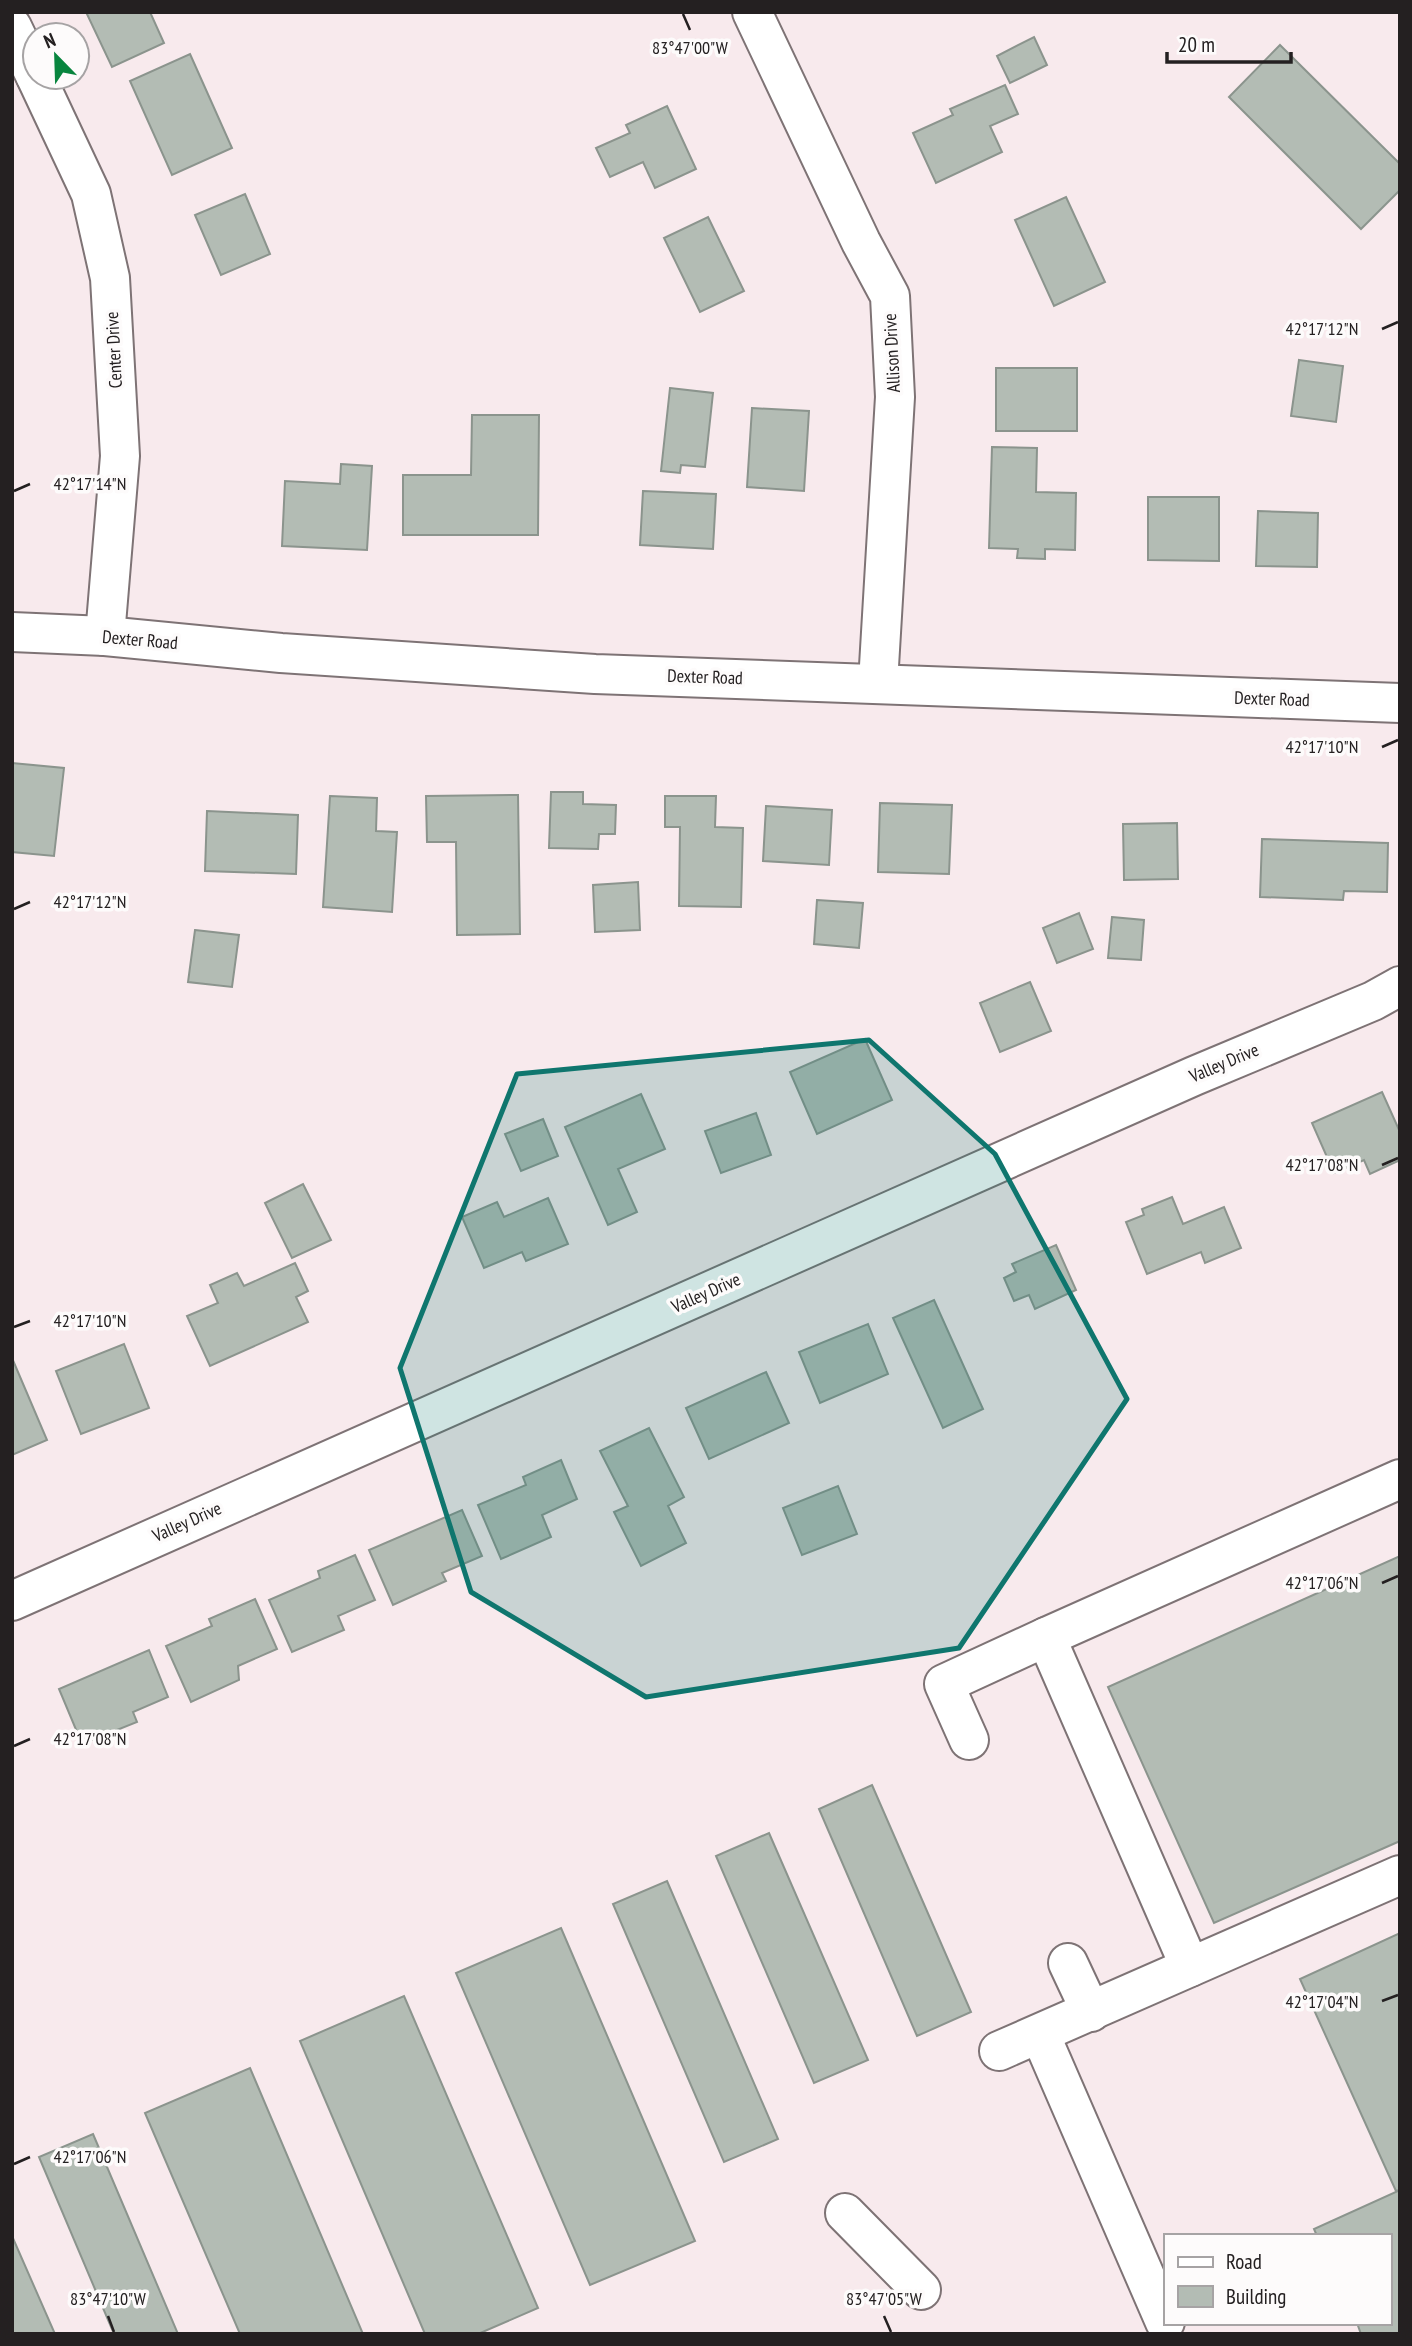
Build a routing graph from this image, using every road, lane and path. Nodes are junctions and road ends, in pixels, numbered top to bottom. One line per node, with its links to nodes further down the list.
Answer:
1 (752, 12): 7 (street, Allison Drive)
2 (12, 27): 3 (street, Center Drive)
3 (21, 46)
4 (42, 91): 6 (street, Center Drive)
5 (12, 632): 6 (street, Dexter Road)
6 (105, 636): 7 (street, Dexter Road)
7 (878, 683): 8 (street, Dexter Road)
8 (1400, 703)
9 (1400, 986): 11 (street, Valley Drive)
10 (1400, 1479): 12 (street)
11 (12, 1601)
12 (1046, 1637): 13 (street); 16 (street)
13 (969, 1740)
14 (1400, 1875): 16 (street)
15 (1068, 1963): 17 (street)
16 (1191, 1967): 17 (street)
17 (1091, 2012): 18 (street)
18 (1040, 2034): 19 (street); 22 (street)
19 (999, 2052)
20 (845, 2213): 21 (street)
21 (921, 2290)
22 (1164, 2318)

